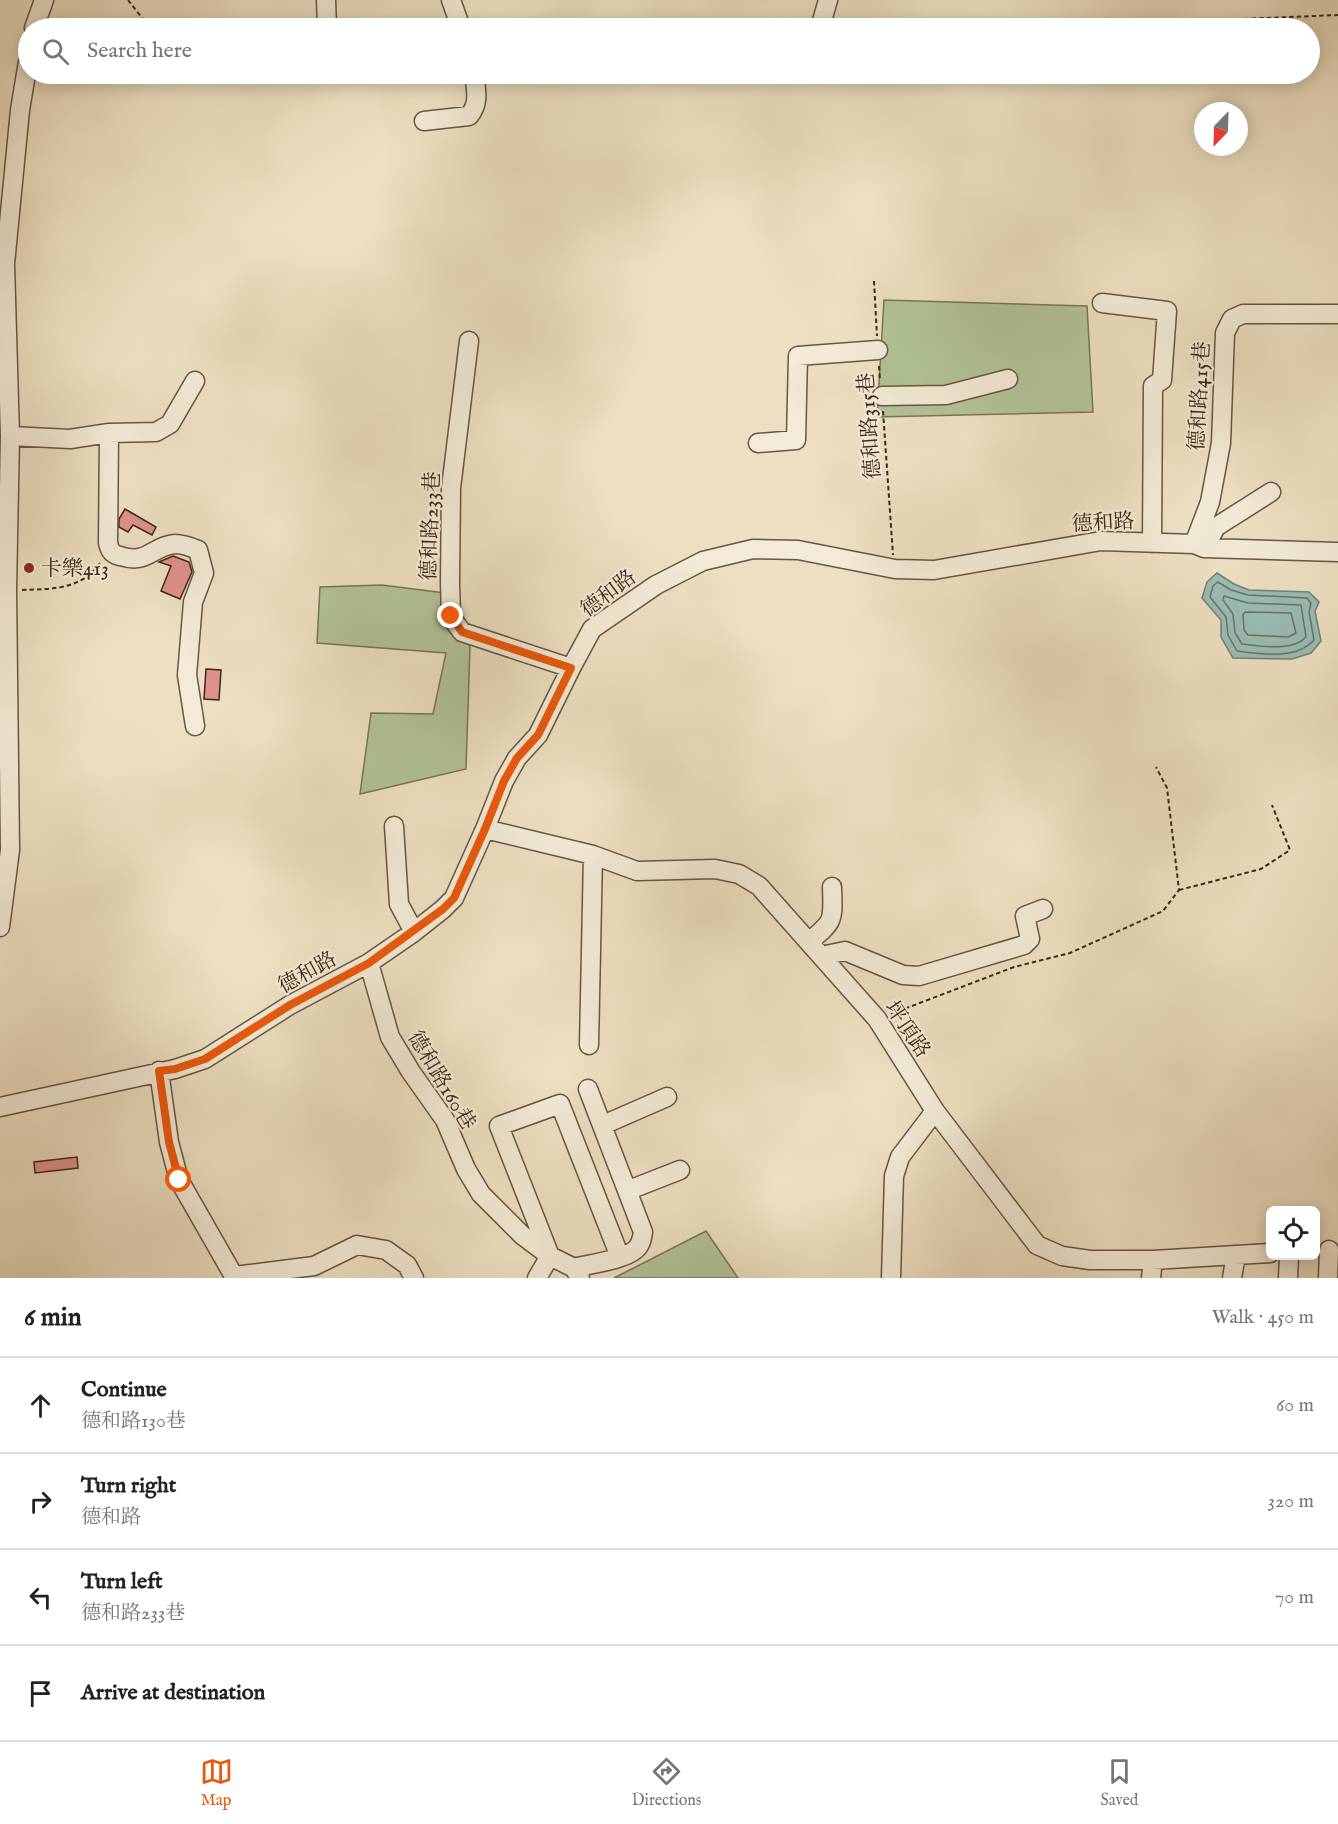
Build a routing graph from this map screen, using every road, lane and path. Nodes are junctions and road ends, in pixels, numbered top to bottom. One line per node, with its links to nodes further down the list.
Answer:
1 (44, 0): 7 (street)
2 (128, 0): 8 (path)
3 (326, 0): 9 (street)
4 (451, 0): 10 (street)
5 (828, 0): 11 (street)
6 (1338, 15): 12 (path)
7 (38, 18)
8 (142, 18)
9 (327, 18)
10 (457, 18)
11 (823, 18)
12 (1265, 18)
13 (24, 84): 25 (street)
14 (475, 84): 15 (street)
15 (423, 121)
16 (874, 281): 20 (path, 德和路315巷)
17 (1102, 303): 28 (street)
18 (1338, 314): 29 (street, 德和路415巷)
19 (469, 341): 34 (street, 德和路233巷)
20 (878, 350): 23 (path, 德和路315巷); 26 (street)
21 (1008, 379): 23 (street)
22 (195, 381): 24 (street)
23 (882, 396): 32 (path, 德和路315巷)
24 (109, 433): 25 (street); 30 (street)
25 (10, 436): 33 (street)
26 (758, 443)
27 (1271, 492): 29 (street)
28 (1152, 543): 29 (street, 德和路); 32 (street, 德和路)
29 (1199, 546): 31 (street, 德和路)
30 (110, 550): 33 (path); 35 (street)
31 (1338, 552)
32 (895, 569): 34 (street, 德和路)
33 (7, 590): 44 (street)
34 (571, 668): 39 (street, 德和路)
35 (195, 726)
36 (1156, 767): 42 (path)
37 (1272, 805): 42 (path)
38 (394, 826): 45 (street)
39 (485, 829): 40 (street, 坪頂路); 45 (street, 德和路)
40 (593, 855): 46 (street, 坪頂路); 49 (street)
41 (832, 887): 46 (street)
42 (1179, 890): 48 (path)
43 (1043, 909): 46 (street)
44 (0, 927)
45 (414, 932): 47 (street, 德和路)
46 (815, 949): 48 (street, 坪頂路)
47 (369, 963): 50 (street, 德和路); 61 (street, 德和路160巷)
48 (877, 1019): 54 (street, 坪頂路)
49 (589, 1045)
50 (159, 1071): 53 (street, 德和路); 66 (street)
51 (588, 1089): 55 (street)
52 (667, 1097): 55 (street)
53 (0, 1107)
54 (935, 1111): 63 (street, 坪頂路); 69 (street)
55 (603, 1125): 57 (street)
56 (680, 1170): 57 (street)
57 (629, 1190): 62 (street)
58 (1328, 1250): 73 (street)
59 (1266, 1253): 60 (street, 坪頂路)
60 (1236, 1255): 63 (street, 坪頂路); 71 (street)
61 (549, 1256): 62 (street); 65 (street, 德和路160巷); 68 (street)
62 (620, 1257): 65 (street)
63 (1153, 1260): 70 (street)
64 (1289, 1260): 72 (street)
65 (577, 1273)
66 (234, 1277): 67 (street)
67 (414, 1278)
68 (537, 1278)
69 (891, 1278)
70 (1151, 1278)
71 (1232, 1278)
72 (1288, 1278)
73 (1328, 1278)

